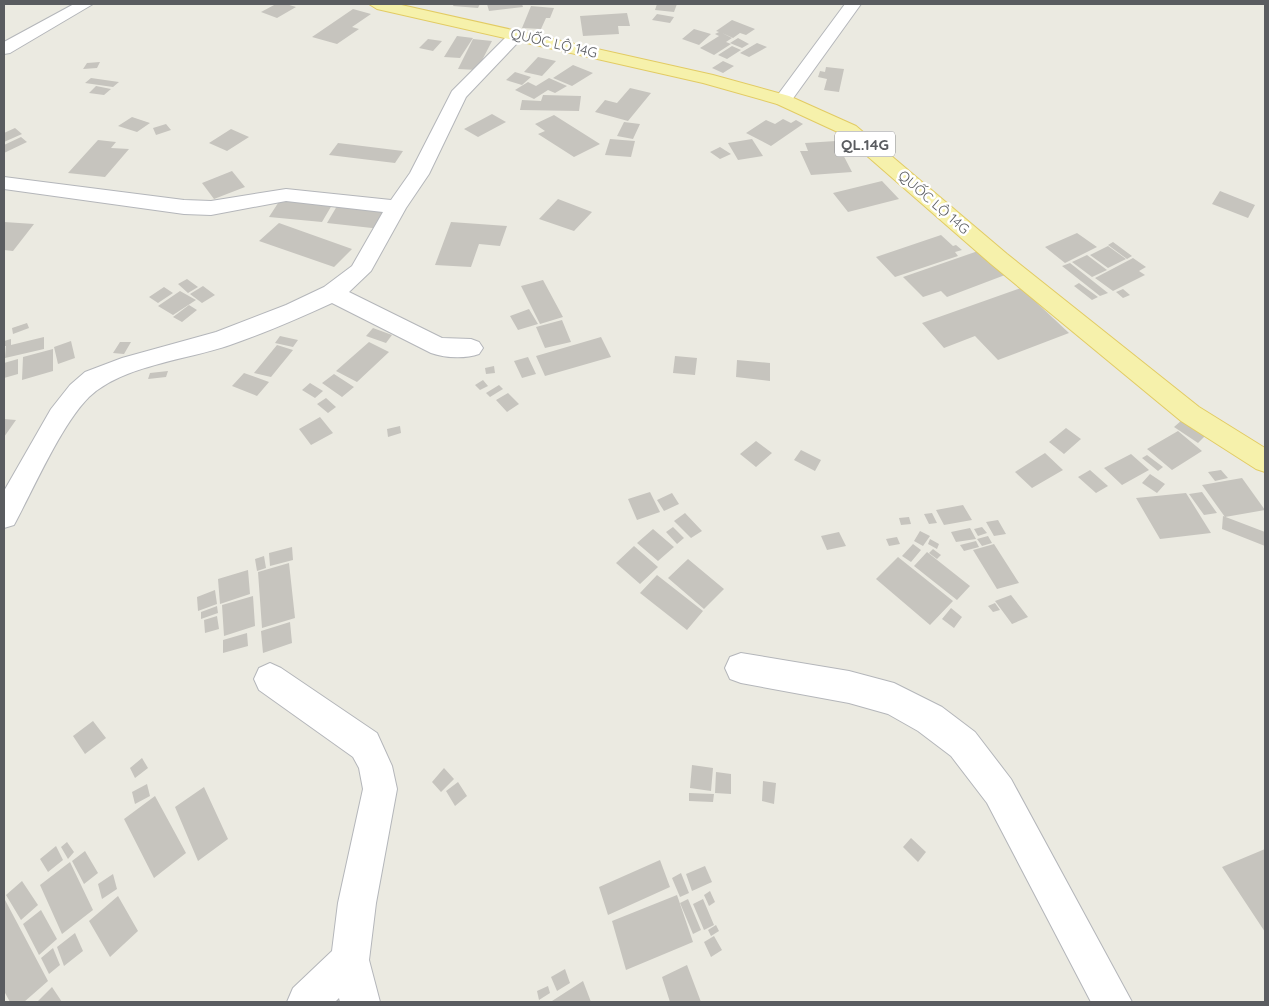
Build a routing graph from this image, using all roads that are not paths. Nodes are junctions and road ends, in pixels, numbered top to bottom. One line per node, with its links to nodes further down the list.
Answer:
1 (85, 4): 6 (street)
2 (377, 4): 4 (main road, QUỐC LỘ 14G / QL.14G)
3 (853, 4): 7 (street)
4 (399, 6): 5 (main road, QUỐC LỘ 14G / QL.14G)
5 (517, 34): 7 (main road, QUỐC LỘ 14G / QL.14G); 9 (street)
6 (4, 49)
7 (783, 100): 12 (main road, QUỐC LỘ 14G / QL.14G)
8 (4, 184): 9 (street)
9 (396, 207): 10 (street)
10 (332, 293): 11 (street); 13 (street)
11 (471, 348)
12 (1265, 461)
13 (4, 516)
14 (741, 668): 19 (street)
15 (270, 679): 16 (street)
16 (350, 960): 17 (street); 18 (street)
17 (306, 1002)
18 (360, 1002)
19 (1112, 1002)

